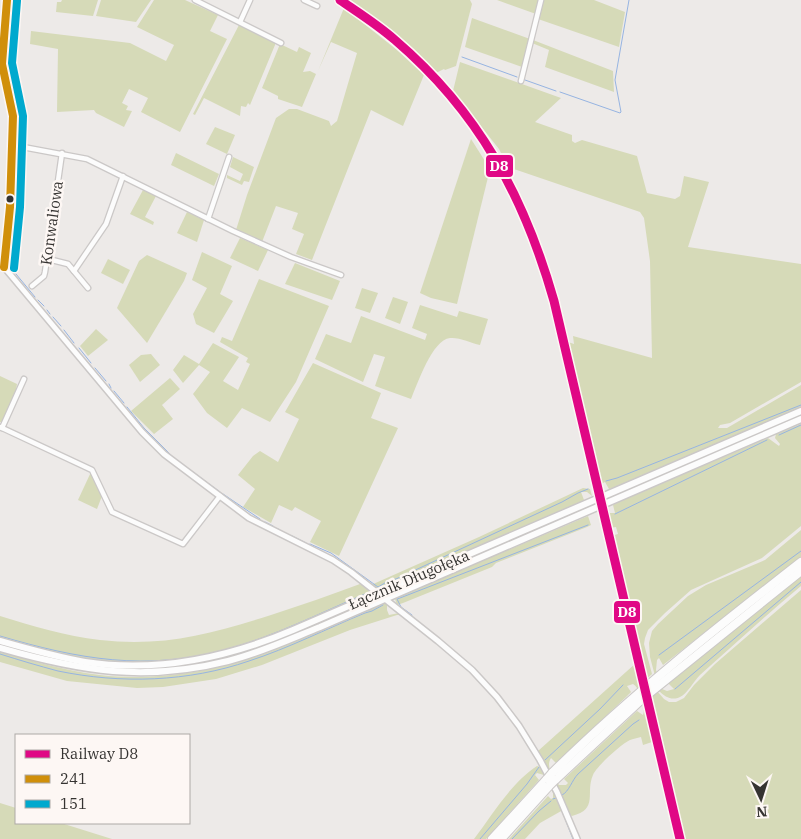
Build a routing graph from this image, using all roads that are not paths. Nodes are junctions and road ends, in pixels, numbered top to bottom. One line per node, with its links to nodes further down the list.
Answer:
1 (7, 0): 10 (street)
2 (195, 0): 7 (street)
3 (250, 0): 7 (street)
4 (304, 0): 6 (street)
5 (541, 0): 9 (street)
6 (317, 6)
7 (240, 22): 8 (street)
8 (281, 43)
9 (521, 81)
10 (12, 145): 11 (street); 16 (street)
11 (62, 153): 13 (street); 15 (street, Konwaliowa)
12 (229, 157): 14 (street)
13 (123, 176): 14 (street); 17 (street)
14 (208, 218): 18 (street)
15 (48, 259): 17 (street); 19 (street, Konwaliowa)
16 (2, 269): 25 (street)
17 (74, 271): 20 (street)
18 (341, 276)
19 (32, 286)
20 (88, 288)
21 (24, 379): 24 (street)
22 (801, 411): 26 (main road, Łącznik Długołęka)
23 (801, 419): 26 (main road, Łącznik Długołęka)
24 (1, 428): 25 (street)
25 (220, 496): 30 (street)
26 (609, 498): 27 (main road, Łącznik Długołęka)
27 (588, 507): 30 (main road, Łącznik Długołęka); 31 (main road, Łącznik Długołęka)
28 (801, 562): 34 (highway)
29 (801, 571): 34 (highway)
30 (378, 593): 31 (street); 32 (main road, Łącznik Długołęka)
31 (385, 598): 33 (main road, Łącznik Długołęka); 38 (street)
32 (0, 641)
33 (0, 648)
34 (659, 680): 35 (highway)
35 (551, 779): 36 (highway); 37 (highway)
36 (492, 839)
37 (501, 839)
38 (577, 839)

